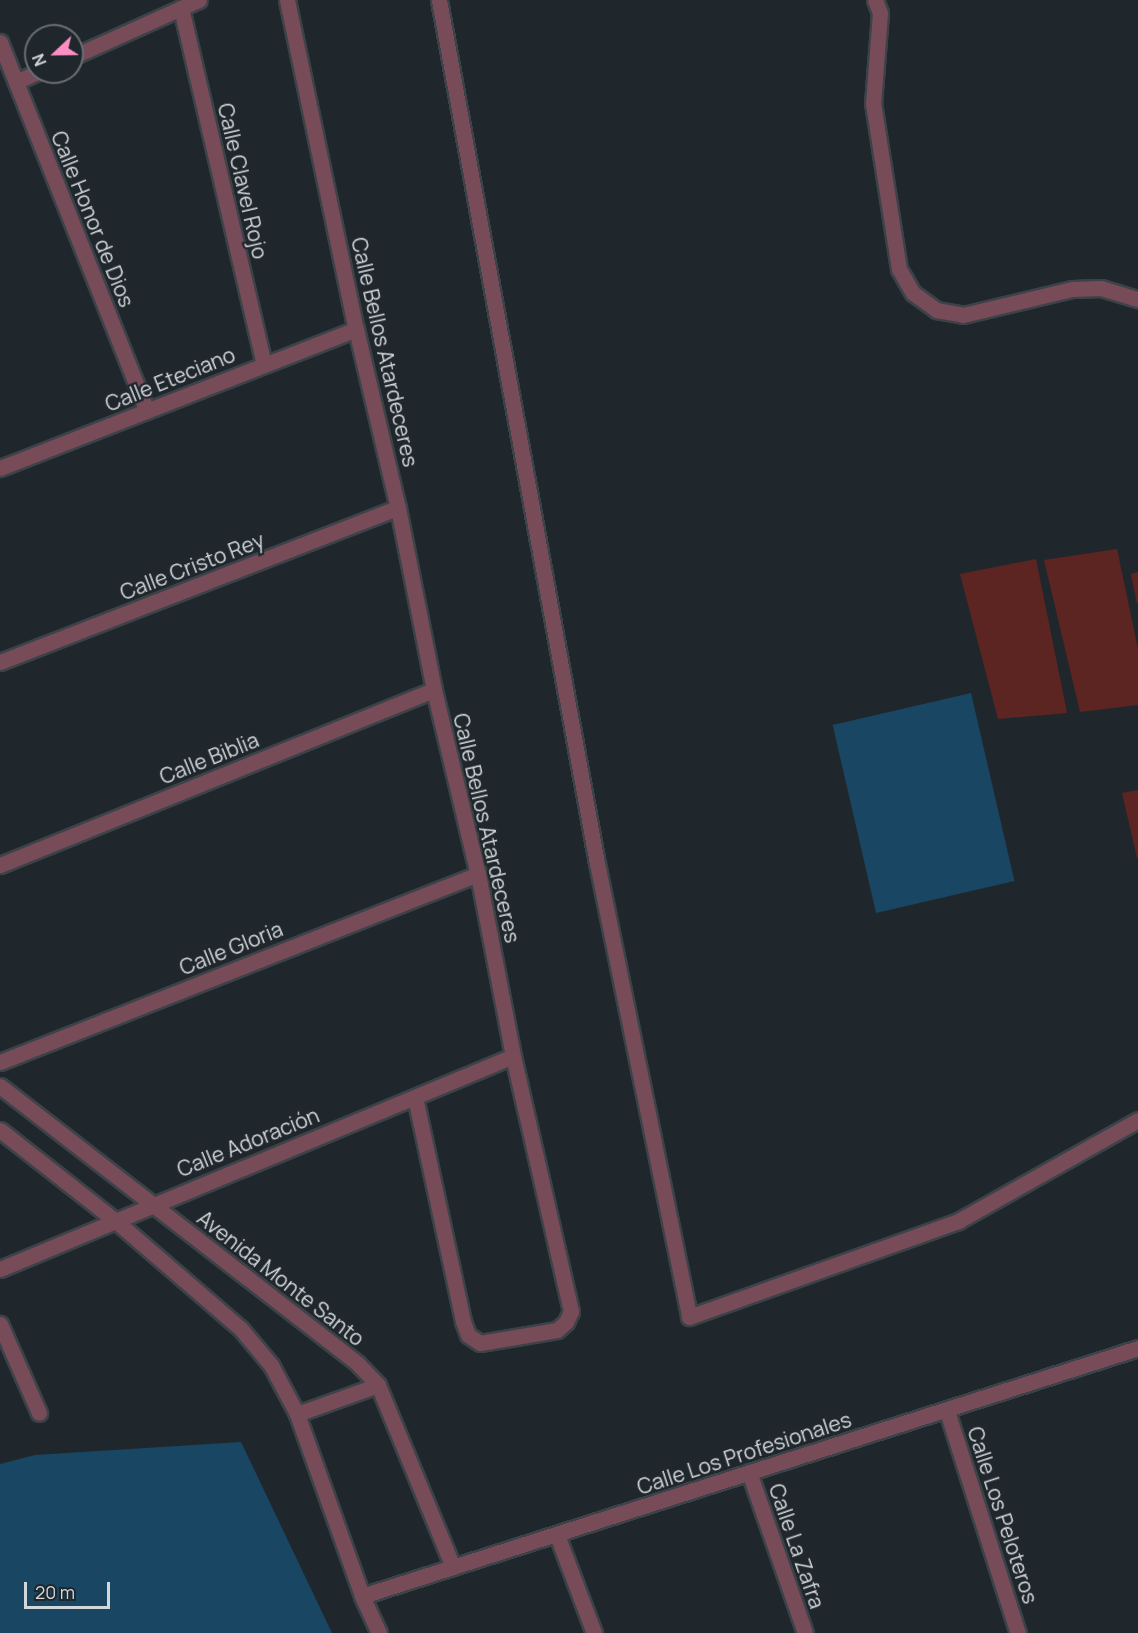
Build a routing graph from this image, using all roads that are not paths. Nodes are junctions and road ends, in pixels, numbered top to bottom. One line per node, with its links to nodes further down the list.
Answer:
1 (200, 0): 5 (street)
2 (287, 0): 11 (street, Calle Bellos Atardeceres)
3 (439, 0): 24 (street)
4 (875, 0): 10 (street)
5 (181, 8): 7 (street); 12 (street, Calle Clavel Rojo)
6 (0, 42): 9 (street, Calle Honor de Dios)
7 (84, 52)
8 (24, 78): 9 (street)
9 (16, 82): 13 (street, Calle Honor de Dios)
10 (1138, 299)
11 (356, 328): 12 (street, Calle Eteciano); 15 (street, Calle Bellos Atardeceres)
12 (264, 364): 13 (street, Calle Eteciano)
13 (147, 411): 14 (street, Calle Eteciano)
14 (0, 468)
15 (399, 508): 16 (street, Calle Cristo Rey); 17 (street, Calle Bellos Atardeceres)
16 (0, 662)
17 (434, 690): 18 (street, Calle Biblia); 19 (street, Calle Bellos Atardeceres)
18 (0, 865)
19 (478, 873): 20 (street, Calle Bellos Atardeceres); 21 (street, Calle Gloria)
20 (513, 1056): 23 (street, Calle Adoración); 23 (street, Calle Bellos Atardeceres)
21 (0, 1062)
22 (0, 1086): 26 (street, Avenida Monte Santo)
23 (415, 1097): 26 (street, Calle Adoración)
24 (1138, 1120)
25 (0, 1131): 27 (street)
26 (151, 1204): 27 (street, Calle Adoración); 31 (street, Avenida Monte Santo)
27 (117, 1222): 28 (street, Calle Adoración); 34 (street)
28 (0, 1269)
29 (0, 1324): 33 (street)
30 (1137, 1350): 32 (street, Calle Los Profesionales)
31 (378, 1385): 34 (street); 37 (street, Avenida Monte Santo)
32 (947, 1411): 35 (street, Calle Los Profesionales); 42 (street, Calle Los Peloteros)
33 (39, 1413)
34 (297, 1414): 38 (street)
35 (749, 1472): 36 (street, Calle Los Profesionales); 41 (street, Calle La Zafra)
36 (557, 1535): 37 (street, Calle Los Profesionales); 40 (street)
37 (453, 1568): 38 (street, Calle Los Profesionales)
38 (362, 1596): 39 (street)
39 (379, 1633)
40 (594, 1633)
41 (805, 1633)
42 (1018, 1633)

